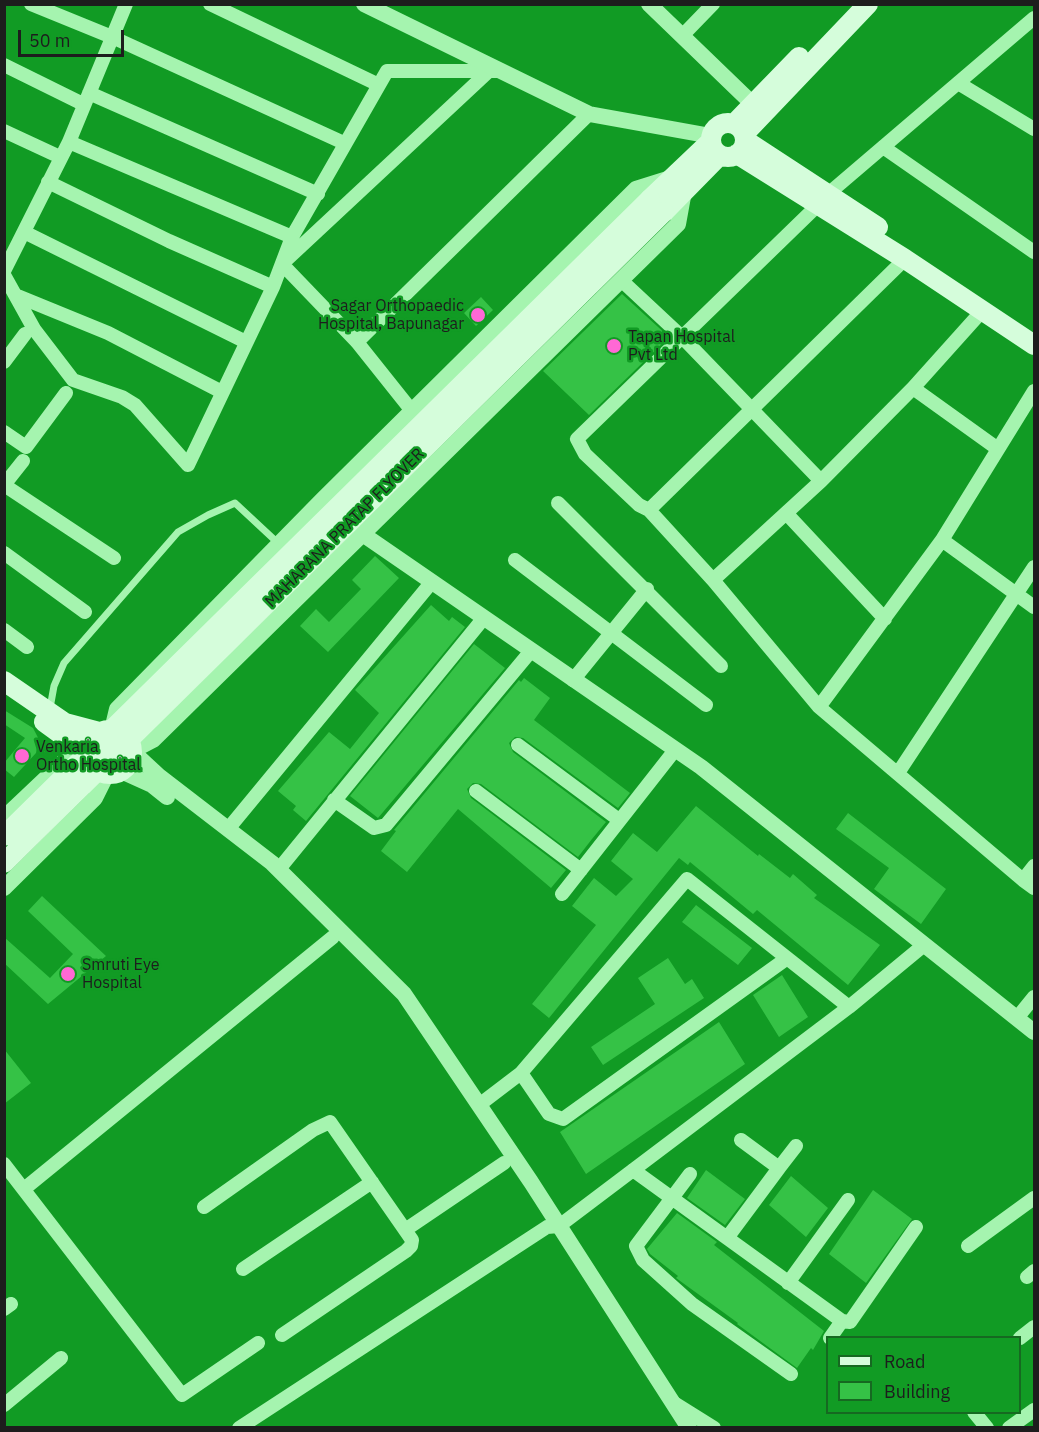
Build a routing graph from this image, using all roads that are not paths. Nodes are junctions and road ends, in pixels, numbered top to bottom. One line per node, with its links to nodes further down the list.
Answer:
1 (31, 4): 11 (street)
2 (126, 4): 11 (street)
3 (210, 4): 15 (street)
4 (364, 4): 13 (street)
5 (649, 4): 10 (street)
6 (713, 4): 10 (street)
7 (850, 4): 17 (main road)
8 (868, 4): 17 (main road)
9 (1035, 18): 14 (street)
10 (682, 36): 17 (street)
11 (112, 37): 16 (street); 23 (street)
12 (4, 65): 16 (street)
13 (496, 71): 15 (street); 18 (street); 35 (street)
14 (958, 83): 19 (street); 24 (street)
15 (379, 85): 23 (street)
16 (86, 98): 22 (street); 28 (street)
17 (758, 109): 21 (main road, MAHARANA PRATAP FLYOVER)
18 (589, 114): 21 (street); 45 (street)
19 (1035, 129)
20 (4, 131): 25 (street)
21 (729, 140): 27 (main road, MAHARANA PRATAP FLYOVER); 29 (main road)
22 (69, 141): 25 (street); 32 (street)
23 (344, 143): 28 (street)
24 (883, 147): 29 (street); 33 (street)
25 (60, 157): 26 (street)
26 (48, 182): 31 (street); 38 (street)
27 (677, 185): 30 (main road, MAHARANA PRATAP FLYOVER); 37 (street); 53 (street)
28 (318, 194): 32 (street)
29 (823, 200): 34 (main road); 41 (main road); 43 (street)
30 (657, 205): 99 (main road, MAHARANA PRATAP FLYOVER, bridge); 100 (main road, MAHARANA PRATAP FLYOVER, bridge)
31 (24, 232): 36 (street); 44 (street)
32 (291, 237): 35 (street)
33 (1035, 252)
34 (905, 259): 40 (main road); 52 (street)
35 (282, 264): 38 (street); 45 (street)
36 (4, 273): 39 (street)
37 (621, 280): 43 (street); 61 (street)
38 (273, 287): 44 (street)
39 (15, 296): 50 (street); 50 (street)
40 (983, 310): 46 (main road); 48 (street)
41 (1035, 330)
42 (25, 334): 47 (street)
43 (681, 336): 52 (street); 59 (street)
44 (246, 342): 50 (street)
45 (357, 342): 53 (street)
46 (1035, 345)
47 (4, 363)
48 (913, 388): 55 (street); 57 (street)
49 (1035, 391): 55 (street)
50 (222, 392)
51 (66, 393): 54 (street)
52 (752, 409): 57 (street); 59 (street)
53 (412, 411): 63 (street)
54 (4, 432)
55 (998, 449): 62 (street)
56 (23, 462): 65 (street)
57 (821, 482): 60 (street)
58 (558, 502): 70 (street)
59 (648, 510): 68 (street)
60 (786, 513): 68 (street); 75 (street)
61 (361, 533): 69 (street); 90 (street)
62 (942, 540): 71 (street); 75 (street)
63 (279, 544): 86 (lane); 87 (street)
64 (4, 553): 73 (street)
65 (114, 558)
66 (515, 560): 77 (street)
67 (1035, 567): 71 (street)
68 (713, 580): 85 (street)
69 (431, 583): 74 (street); 98 (street)
70 (647, 589): 77 (street); 80 (street)
71 (1016, 594): 72 (street); 93 (street)
72 (1035, 608)
73 (85, 612)
74 (483, 619): 79 (street); 95 (street)
75 (885, 619): 85 (street)
76 (4, 630): 78 (street)
77 (611, 633): 81 (street); 84 (street)
78 (27, 647)
79 (531, 651): 81 (street); 95 (street)
80 (722, 666)
81 (573, 680): 89 (street)
82 (4, 681): 86 (main road)
83 (4, 695): 91 (main road)
84 (706, 705)
85 (819, 707): 93 (street)
86 (50, 711): 87 (main road)
87 (106, 731): 90 (main road); 91 (main road)
88 (518, 745): 97 (street)
89 (675, 750): 97 (street); 108 (street)
90 (132, 751): 92 (main road); 98 (street)
91 (88, 754): 92 (main road); 96 (street)
92 (114, 773): 105 (street); 107 (street)
93 (898, 773): 104 (street)
94 (476, 791): 103 (street)
95 (334, 800): 102 (street)
96 (4, 818)
97 (619, 820): 103 (street)
98 (228, 829): 102 (street)
99 (4, 836)
100 (4, 863)
101 (1035, 866): 104 (street)
102 (279, 869): 115 (street)
103 (581, 870): 106 (street)
104 (1029, 884)
105 (4, 888)
106 (562, 894)
107 (333, 937): 118 (street); 124 (street)
108 (924, 945): 111 (street); 112 (street)
109 (786, 959): 111 (street); 114 (street); 114 (street)
110 (1035, 997): 112 (street)
111 (849, 1007): 121 (street)
112 (1017, 1018): 113 (street)
113 (1035, 1032)
114 (521, 1073): 115 (street)
115 (478, 1105): 129 (street)
116 (741, 1140): 120 (street)
117 (796, 1146): 120 (street)
118 (504, 1163): 129 (street); 131 (street)
119 (4, 1164): 124 (street)
120 (779, 1168): 132 (street)
121 (633, 1170): 125 (street); 129 (street)
122 (690, 1174): 125 (street)
123 (372, 1182): 128 (street); 131 (street); 134 (street)
124 (24, 1189): 141 (street)
125 (672, 1198): 132 (street); 143 (street)
126 (1035, 1198): 133 (street)
127 (848, 1200): 135 (street)
128 (204, 1207)
129 (553, 1227): 144 (street); 148 (street); 149 (street)
130 (916, 1227): 136 (street)
131 (405, 1230): 138 (street)
132 (727, 1238): 135 (street)
133 (968, 1246)
134 (243, 1269)
135 (788, 1282): 136 (street)
136 (842, 1321): 139 (street)
137 (1035, 1328): 140 (street)
138 (282, 1335)
139 (831, 1336)
140 (1021, 1337)
141 (258, 1343)
142 (61, 1358): 145 (street)
143 (791, 1374)
144 (674, 1403): 150 (street); 151 (street)
145 (4, 1405)
146 (1035, 1410): 153 (street)
147 (975, 1414): 152 (street)
148 (239, 1428)
149 (676, 1428)
150 (689, 1428)
151 (714, 1428)
152 (987, 1428)
153 (1009, 1428)

